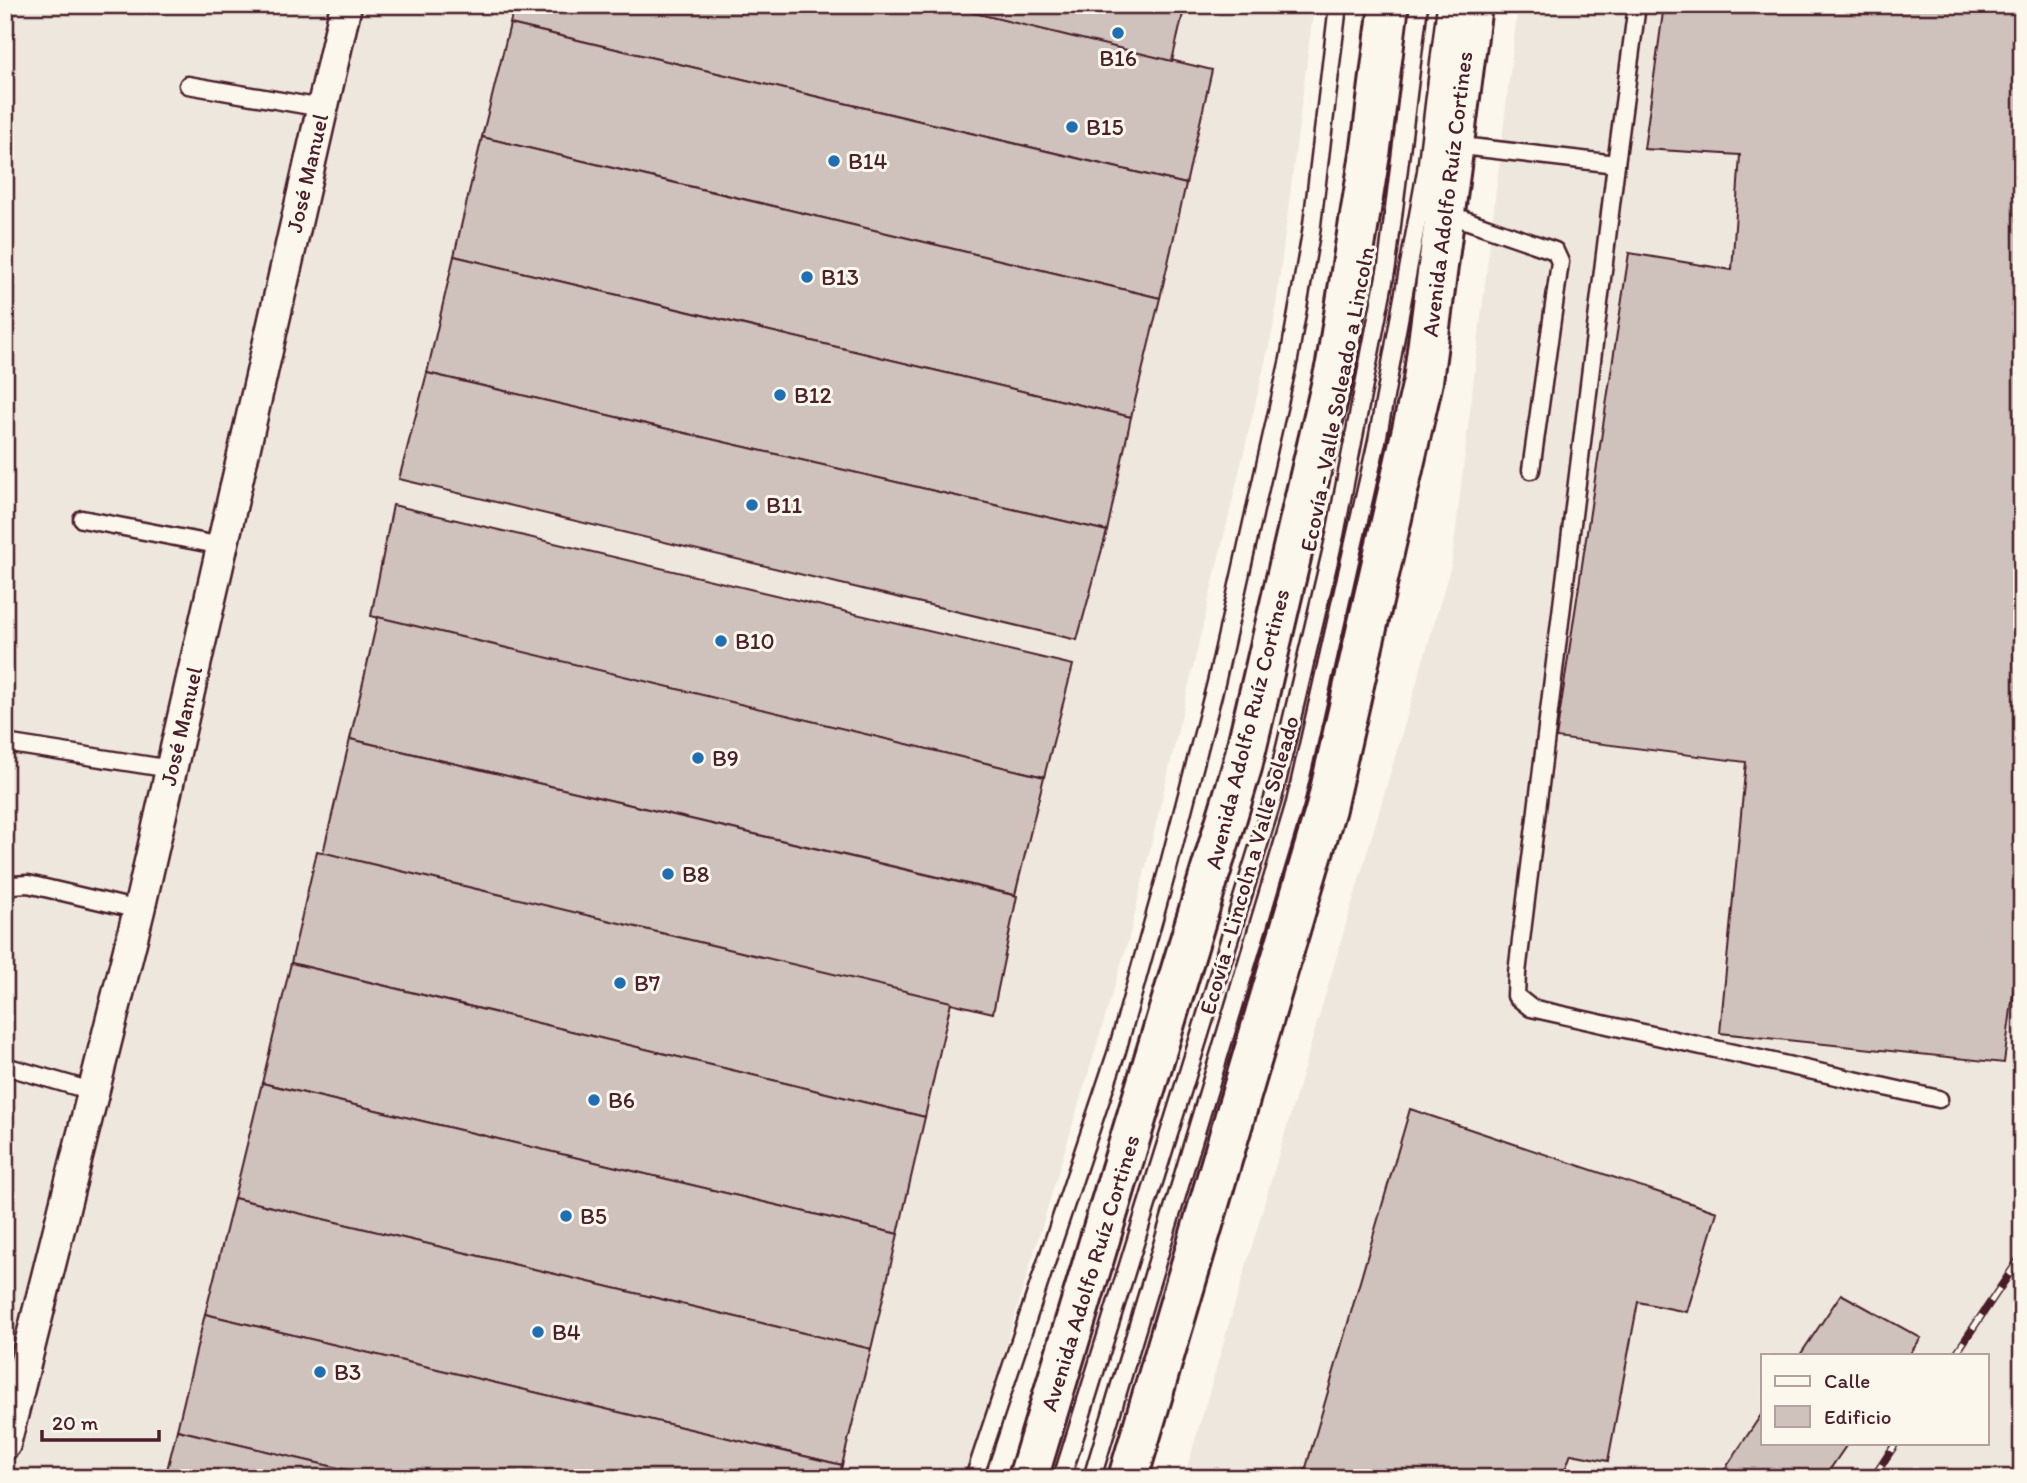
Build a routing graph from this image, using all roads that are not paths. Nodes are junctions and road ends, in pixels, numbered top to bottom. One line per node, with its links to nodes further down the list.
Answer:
1 (346, 5): 9 (street, José Manuel)
2 (1338, 5): 24 (lane)
3 (1389, 5): 25 (main road, Avenida Adolfo Ruíz Cortines)
4 (1419, 5): 26 (lane, Ecovía - Valle Soleado a Lincoln)
5 (1446, 5): 27 (lane, Ecovía - Lincoln a Valle Soleado)
6 (1472, 5): 10 (main road, Avenida Adolfo Ruíz Cortines)
7 (1637, 5): 11 (lane)
8 (188, 85): 9 (lane)
9 (322, 108): 15 (street, José Manuel)
10 (1454, 145): 11 (lane); 12 (main road, Avenida Adolfo Ruíz Cortines)
11 (1616, 164): 22 (lane)
12 (1445, 213): 13 (lane); 28 (main road, Avenida Adolfo Ruíz Cortines)
13 (1531, 470)
14 (82, 519): 15 (lane)
15 (222, 546): 17 (street, José Manuel)
16 (5, 743): 17 (lane)
17 (172, 769): 19 (street, José Manuel)
18 (5, 892): 19 (lane)
19 (139, 910): 21 (street, José Manuel)
20 (5, 1066): 21 (lane)
21 (95, 1092): 23 (street, José Manuel)
22 (1939, 1099)
23 (5, 1444)
24 (974, 1478)
25 (1028, 1478)
26 (1062, 1478)
27 (1092, 1478)
28 (1128, 1478)

